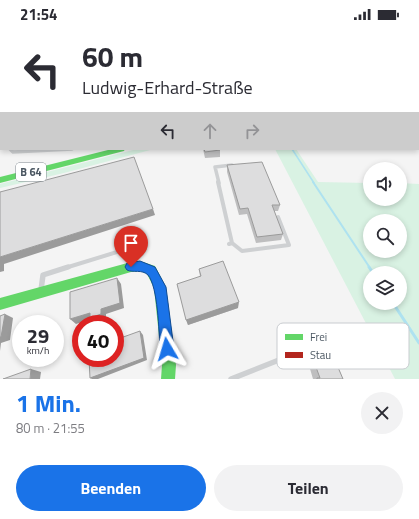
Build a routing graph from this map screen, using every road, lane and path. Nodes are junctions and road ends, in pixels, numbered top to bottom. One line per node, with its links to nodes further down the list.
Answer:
1 (11, 150): 2 (lane)
2 (52, 150)
3 (117, 150): 5 (street, B 64)
4 (236, 165): 6 (lane)
5 (0, 180)
6 (278, 217)
7 (136, 266): 8 (street); 8 (lane); 12 (street)
8 (41, 292): 9 (street)
9 (0, 304)
10 (277, 361): 11 (lane)
11 (240, 377): 13 (lane)
12 (168, 379)
13 (231, 379)

